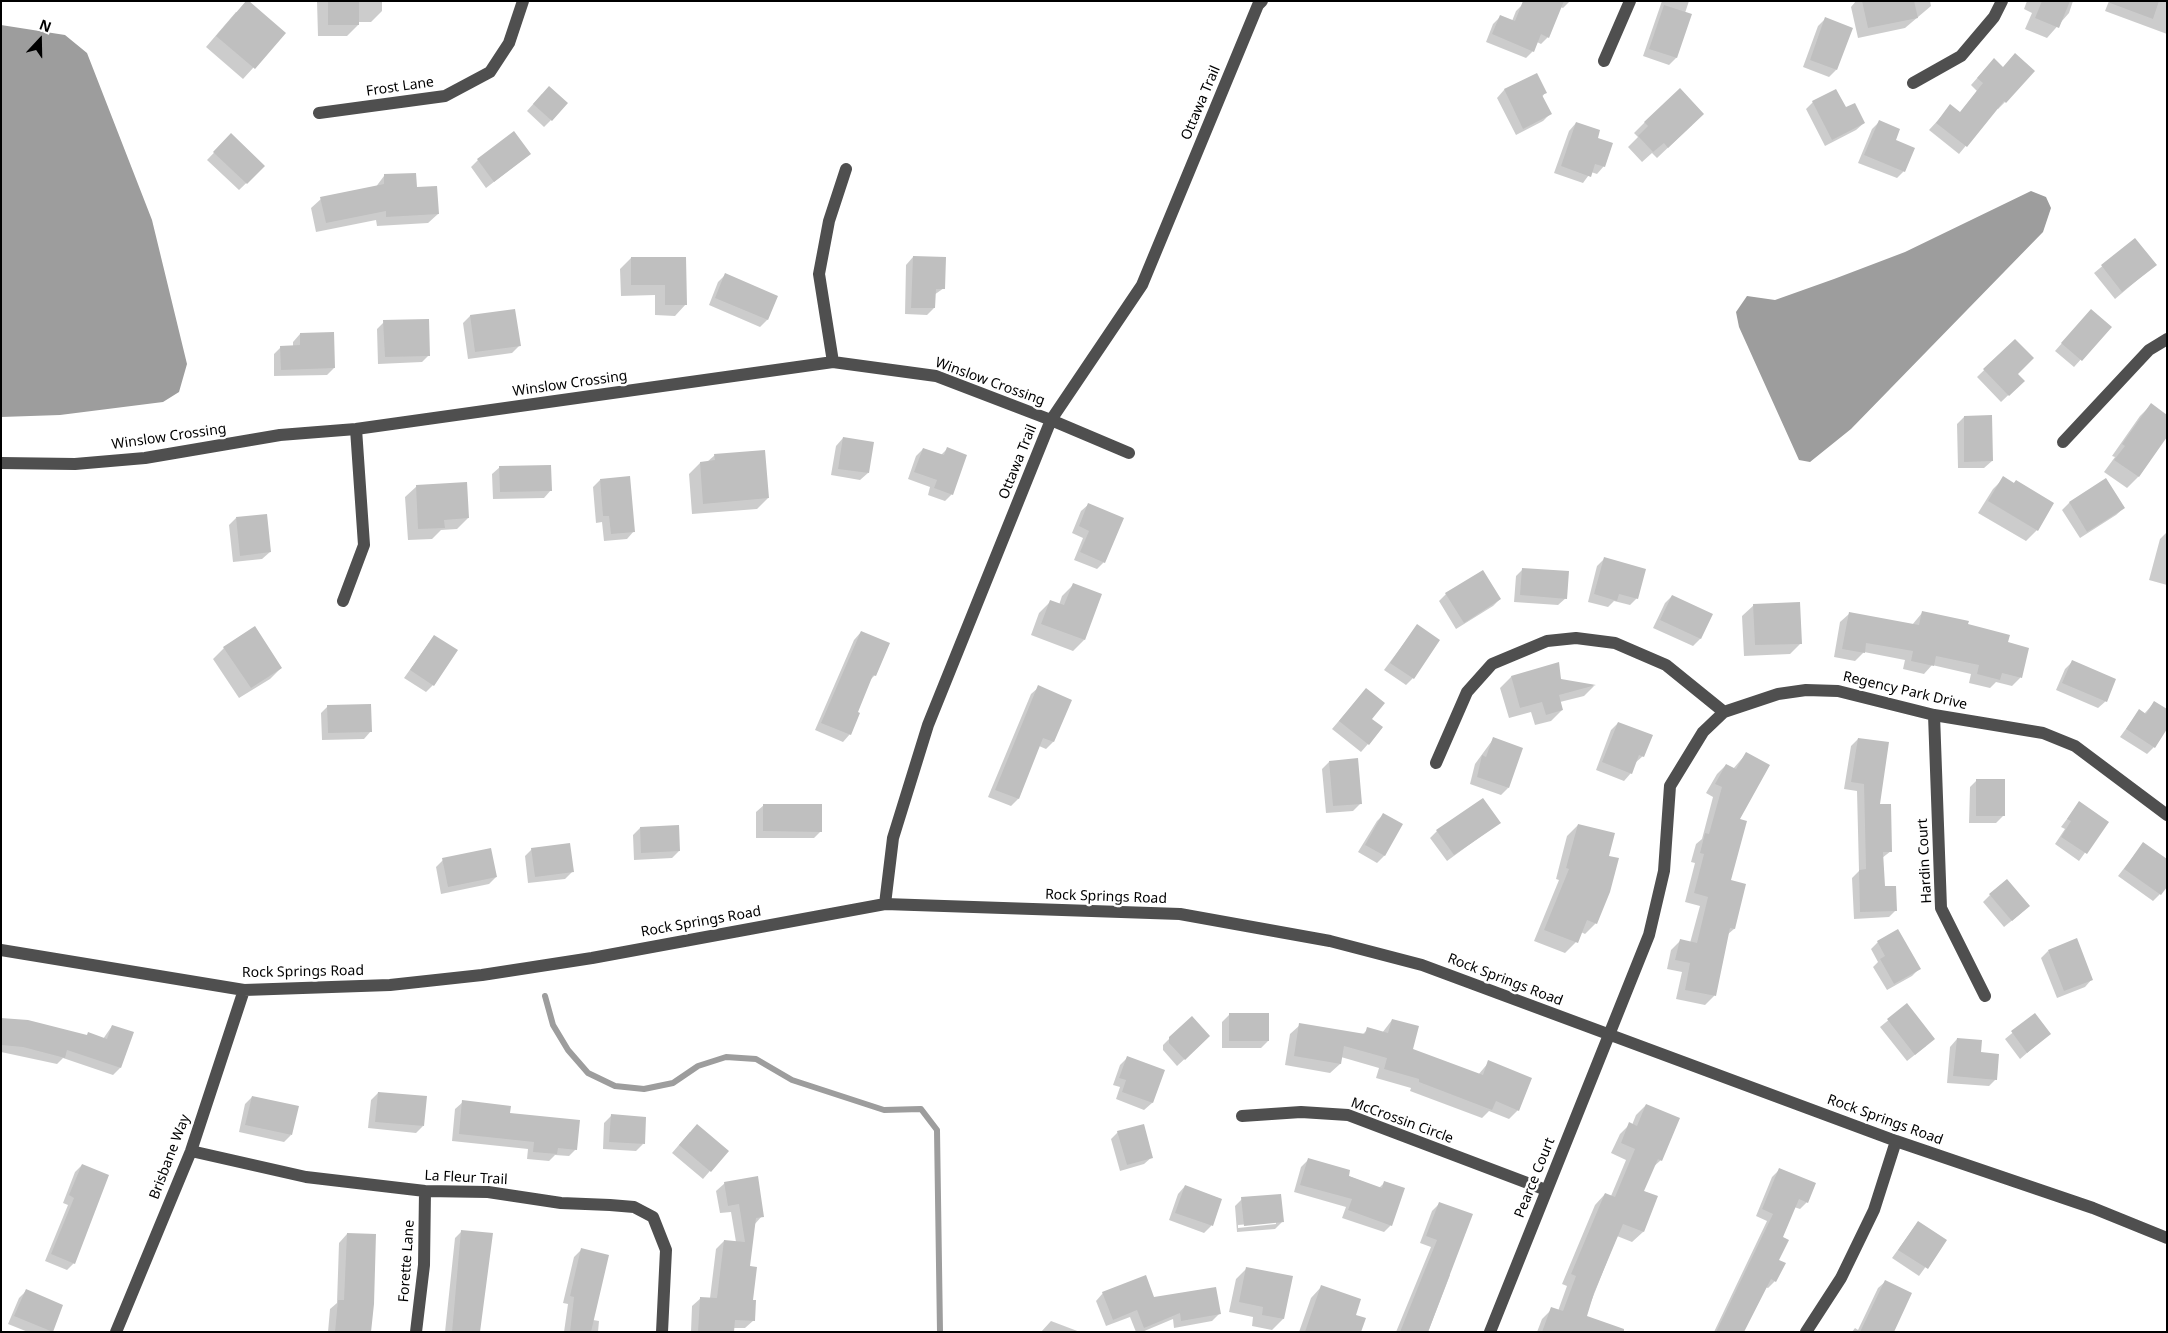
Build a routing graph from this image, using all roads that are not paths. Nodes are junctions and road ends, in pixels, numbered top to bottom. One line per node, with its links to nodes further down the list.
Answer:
1 (523, 1): 7 (street, Frost Lane)
2 (1630, 1): 5 (street)
3 (2002, 1): 6 (street)
4 (1258, 3): 11 (street, Ottawa Trail)
5 (1604, 61)
6 (1913, 83)
7 (319, 112)
8 (846, 169): 10 (street)
9 (2167, 339): 13 (street)
10 (833, 362): 11 (street, Winslow Crossing); 12 (street, Winslow Crossing)
11 (1051, 420): 14 (street, Winslow Crossing); 21 (street, Ottawa Trail)
12 (356, 429): 15 (street, Winslow Crossing); 16 (street)
13 (2063, 442)
14 (1129, 453)
15 (1, 463)
16 (343, 601)
17 (1724, 712): 18 (street, Regency Park Drive); 19 (street); 25 (street, Regency Park Drive)
18 (1934, 715): 20 (street, Regency Park Drive); 24 (street, Hardin Court)
19 (1436, 763)
20 (2167, 815)
21 (884, 904): 23 (street, Rock Springs Road); 25 (street, Rock Springs Road)
22 (1, 950): 23 (street, Rock Springs Road)
23 (244, 990): 28 (street, Brisbane Way)
24 (1985, 996)
25 (1608, 1035): 27 (street, Rock Springs Road); 29 (street, Pearce Court)
26 (1242, 1116): 29 (street, McCrossin Circle)
27 (1896, 1141): 31 (street, Rock Springs Road); 36 (street)
28 (191, 1151): 30 (street, La Fleur Trail); 32 (street, Brisbane Way)
29 (1546, 1190): 35 (street, Pearce Court)
30 (425, 1191): 33 (street, Forette Lane); 34 (street, La Fleur Trail)
31 (2167, 1238)
32 (116, 1332)
33 (416, 1332)
34 (662, 1332)
35 (1490, 1332)
36 (1806, 1332)

